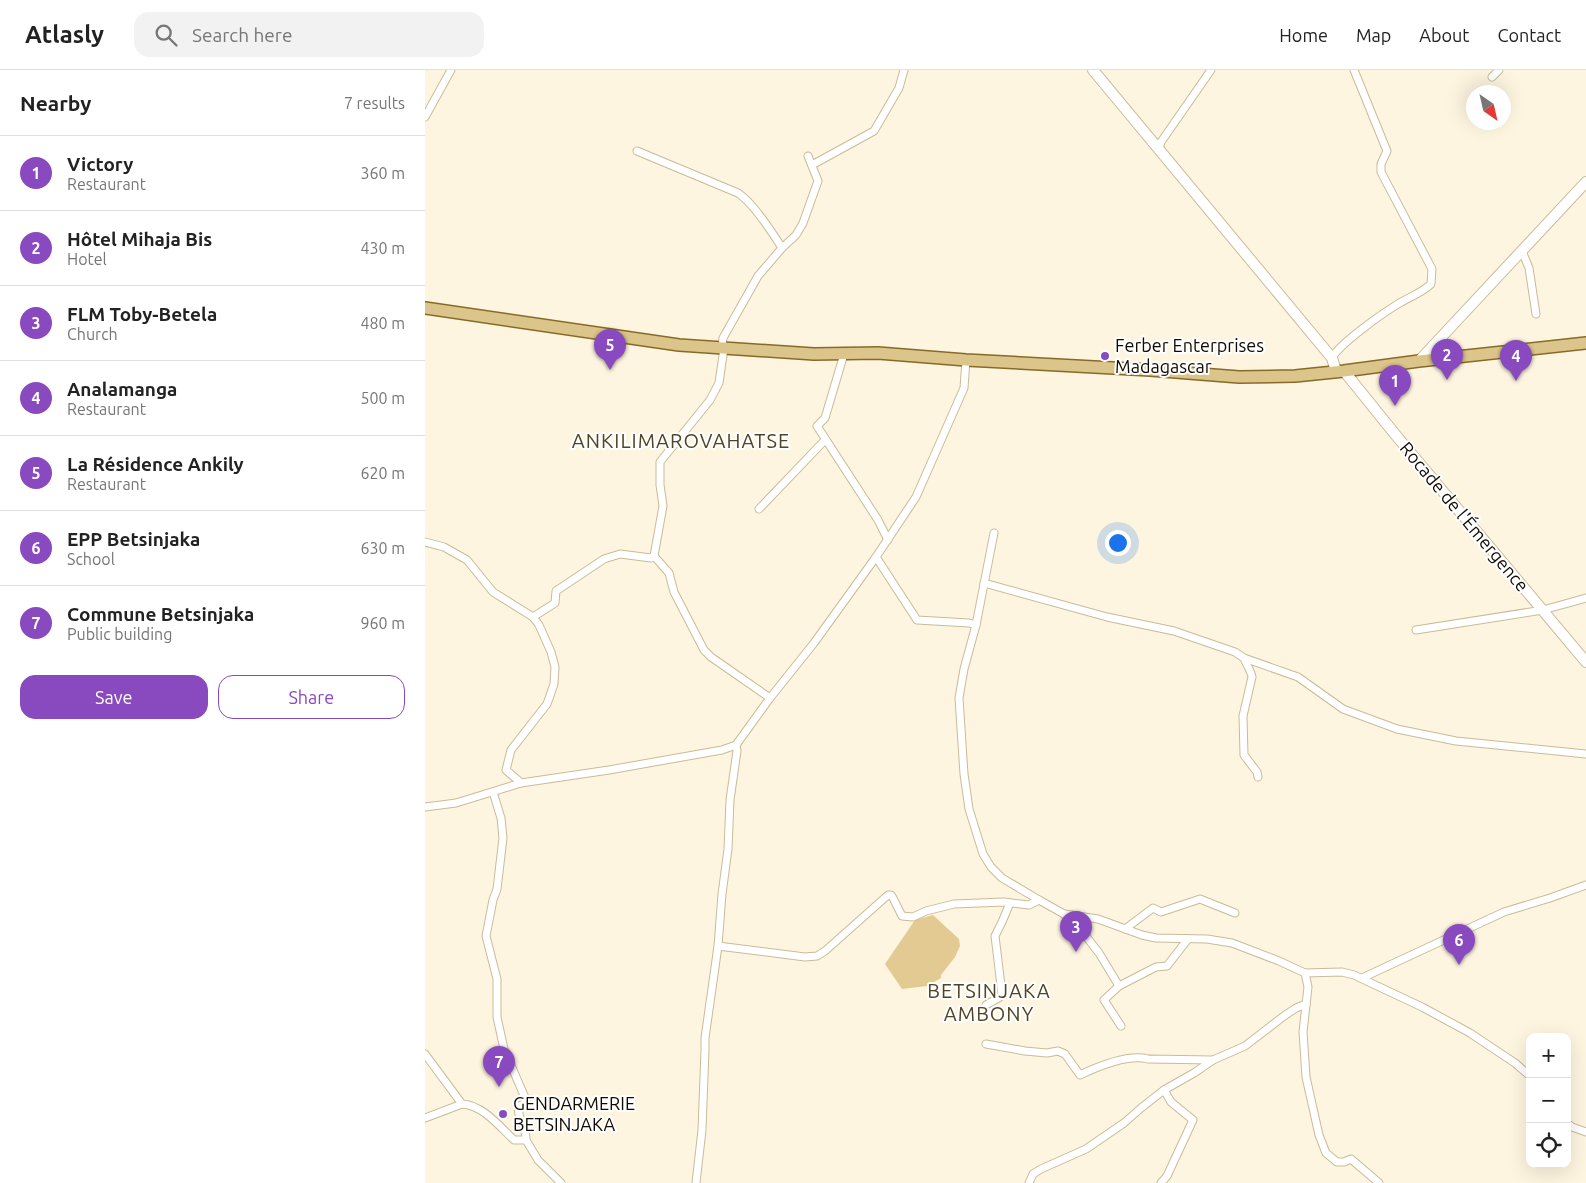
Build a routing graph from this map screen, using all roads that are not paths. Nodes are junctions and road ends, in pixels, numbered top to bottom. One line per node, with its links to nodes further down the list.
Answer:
1 (451, 70): 8 (street)
2 (904, 70): 12 (street)
3 (1093, 70): 9 (street)
4 (1211, 70): 9 (street)
5 (1354, 70): 21 (street)
6 (1499, 70): 7 (street)
7 (1492, 77)
8 (425, 118)
9 (1159, 148): 21 (street)
10 (637, 151): 14 (street)
11 (808, 156): 12 (street)
12 (812, 165): 14 (street)
13 (1586, 182): 15 (street)
14 (782, 248): 19 (street)
15 (1521, 251): 17 (street); 23 (street)
16 (425, 308): 19 (main road)
17 (1536, 314)
18 (1586, 343): 23 (main road)
19 (723, 347): 20 (main road); 30 (street)
20 (844, 354): 22 (main road); 25 (street)
21 (1332, 358): 24 (street)
22 (966, 360): 24 (main road); 28 (street)
23 (1419, 361): 24 (main road)
24 (1340, 371): 34 (street, Rocade de l'Émergence)
25 (825, 440): 26 (street); 28 (street)
26 (759, 509)
27 (993, 532): 32 (street)
28 (888, 540): 31 (street)
29 (425, 542): 35 (street)
30 (654, 556): 35 (street); 40 (street)
31 (876, 557): 36 (street); 40 (street)
32 (984, 583): 36 (street); 38 (street)
33 (1586, 598): 34 (street)
34 (1543, 610): 37 (street); 39 (street, Rocade de l'Émergence)
35 (533, 617): 44 (street)
36 (976, 625): 48 (street)
37 (1416, 630)
38 (1245, 658): 42 (street); 43 (street)
39 (1586, 662)
40 (770, 698): 41 (street)
41 (736, 745): 44 (street); 54 (street)
42 (1586, 754)
43 (1258, 777)
44 (521, 783): 45 (street)
45 (493, 792): 46 (street); 70 (street)
46 (425, 807)
47 (1586, 885): 56 (street)
48 (1039, 900): 49 (street); 51 (street)
49 (1009, 903): 54 (street); 59 (street)
50 (1235, 913): 52 (street)
51 (1064, 914): 52 (street); 57 (street)
52 (1125, 928): 53 (street)
53 (1188, 939): 55 (street); 57 (street)
54 (718, 946): 72 (street)
55 (1305, 973): 56 (street); 58 (street)
56 (1362, 978): 64 (street)
57 (1119, 986): 60 (street)
58 (1306, 1004): 63 (street); 75 (street)
59 (985, 1005)
60 (1121, 1026)
61 (986, 1044): 63 (street)
62 (425, 1054): 66 (street)
63 (1213, 1060): 65 (street)
64 (1526, 1073)
65 (1164, 1090): 73 (street); 74 (street)
66 (462, 1104): 67 (street); 70 (street)
67 (425, 1118)
68 (1568, 1123): 69 (street)
69 (1586, 1132)
70 (526, 1140): 71 (street)
71 (561, 1183)
72 (696, 1183)
73 (1029, 1183)
74 (1161, 1183)
75 (1379, 1183)

